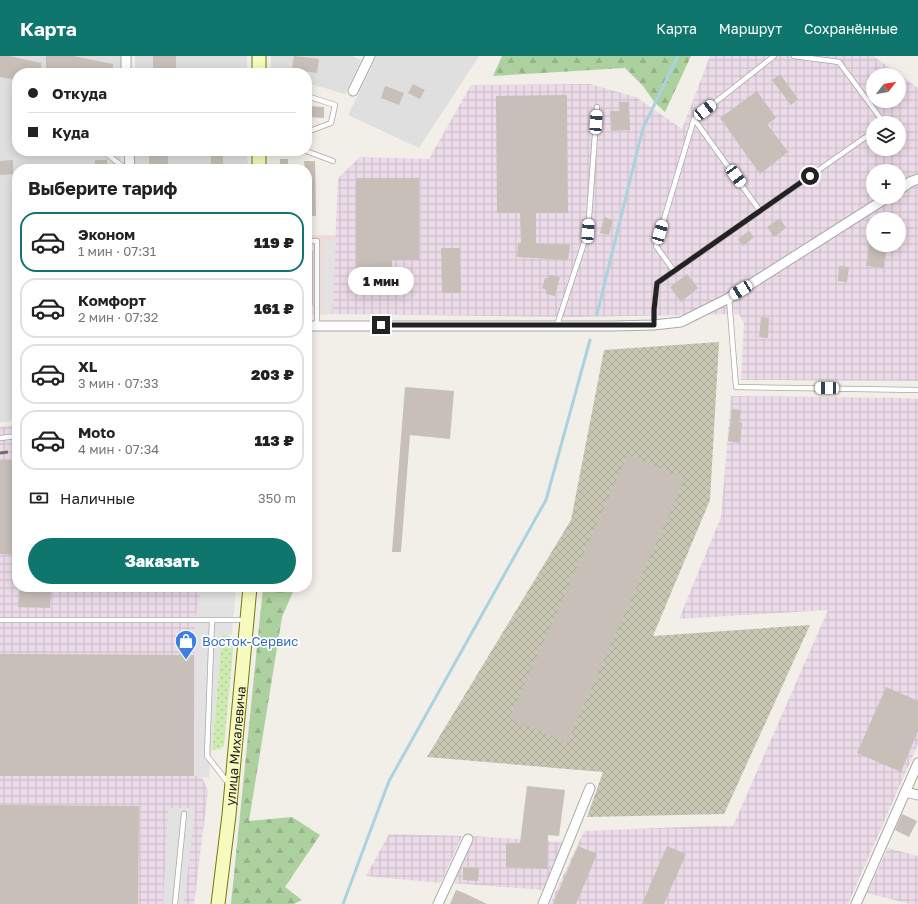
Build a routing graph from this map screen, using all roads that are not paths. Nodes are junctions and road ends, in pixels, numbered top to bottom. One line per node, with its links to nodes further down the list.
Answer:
1 (126, 56): 6 (street)
2 (260, 56): 7 (street)
3 (370, 56): 8 (street)
4 (774, 56): 12 (lane)
5 (794, 56): 11 (lane)
6 (126, 68)
7 (259, 68)
8 (353, 91)
9 (312, 98): 13 (lane)
10 (597, 107): 26 (lane)
11 (879, 116)
12 (694, 119): 22 (lane); 24 (lane)
13 (312, 130)
14 (866, 137): 22 (lane)
15 (312, 153): 17 (lane)
16 (109, 156): 18 (lane)
17 (333, 161)
18 (120, 164)
19 (918, 179): 20 (street)
20 (906, 185)
21 (877, 204): 25 (street)
22 (760, 211): 24 (lane)
23 (312, 241): 29 (lane)
24 (674, 271): 27 (lane)
25 (729, 298): 27 (street); 30 (lane)
26 (557, 325): 27 (street); 29 (street)
27 (654, 325)
28 (312, 326): 29 (street)
29 (318, 326)
30 (918, 390)
31 (12, 437): 32 (lane)
32 (0, 438)
33 (250, 592): 36 (street, улица Михалевича)
34 (0, 620): 35 (lane)
35 (212, 620): 36 (lane); 38 (lane)
36 (247, 620): 38 (street, улица Михалевича)
37 (918, 763): 40 (street)
38 (231, 786): 45 (street, улица Михалевича)
39 (590, 788): 47 (street)
40 (906, 792): 41 (street); 48 (street)
41 (918, 795)
42 (184, 814): 44 (lane)
43 (468, 839): 46 (street)
44 (175, 904)
45 (218, 904)
46 (438, 904)
47 (543, 904)
48 (856, 904)

